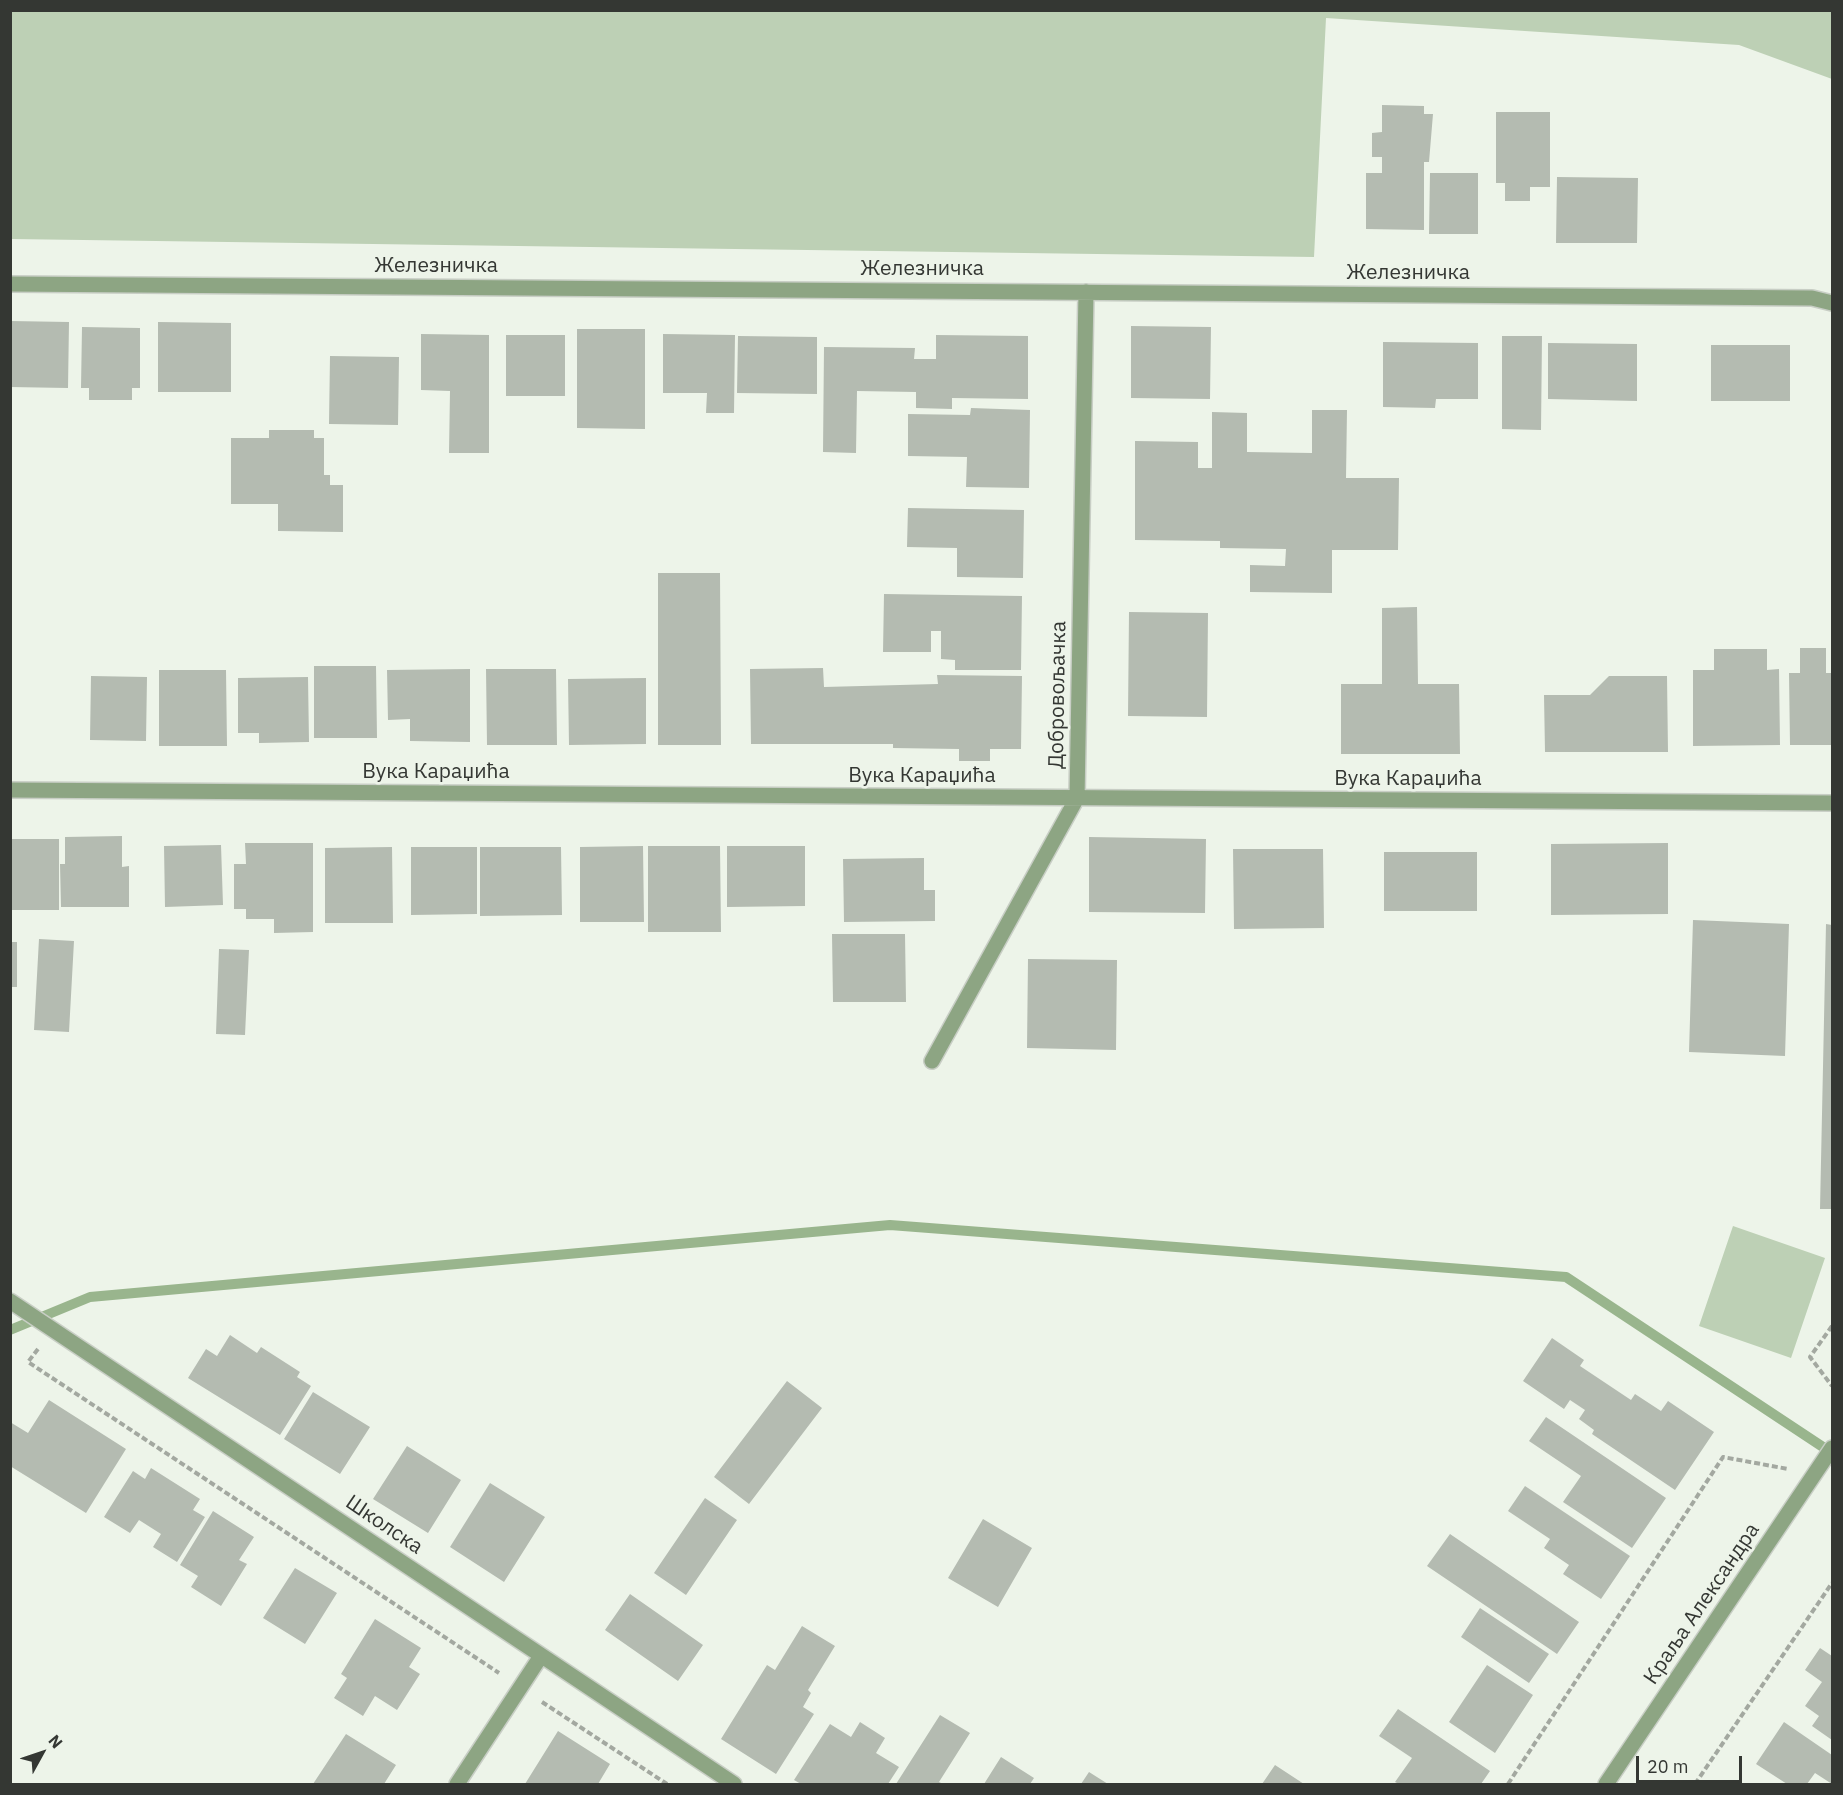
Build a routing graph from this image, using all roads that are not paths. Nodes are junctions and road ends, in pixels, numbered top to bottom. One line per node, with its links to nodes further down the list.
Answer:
1 (10, 284): 2 (street, Железничка)
2 (1086, 292): 3 (street, Железничка); 5 (street, Добровољачка)
3 (1833, 303)
4 (10, 790): 5 (street, Вука Караџића)
5 (1077, 798): 6 (street, Вука Караџића); 7 (street, Добровољачка)
6 (1833, 803)
7 (932, 1061)
8 (16, 1305): 10 (street, Школска)
9 (1833, 1448): 13 (street, Краља Александра)
10 (541, 1656): 11 (street); 12 (street, Школска)
11 (457, 1785)
12 (734, 1785)
13 (1606, 1785)

